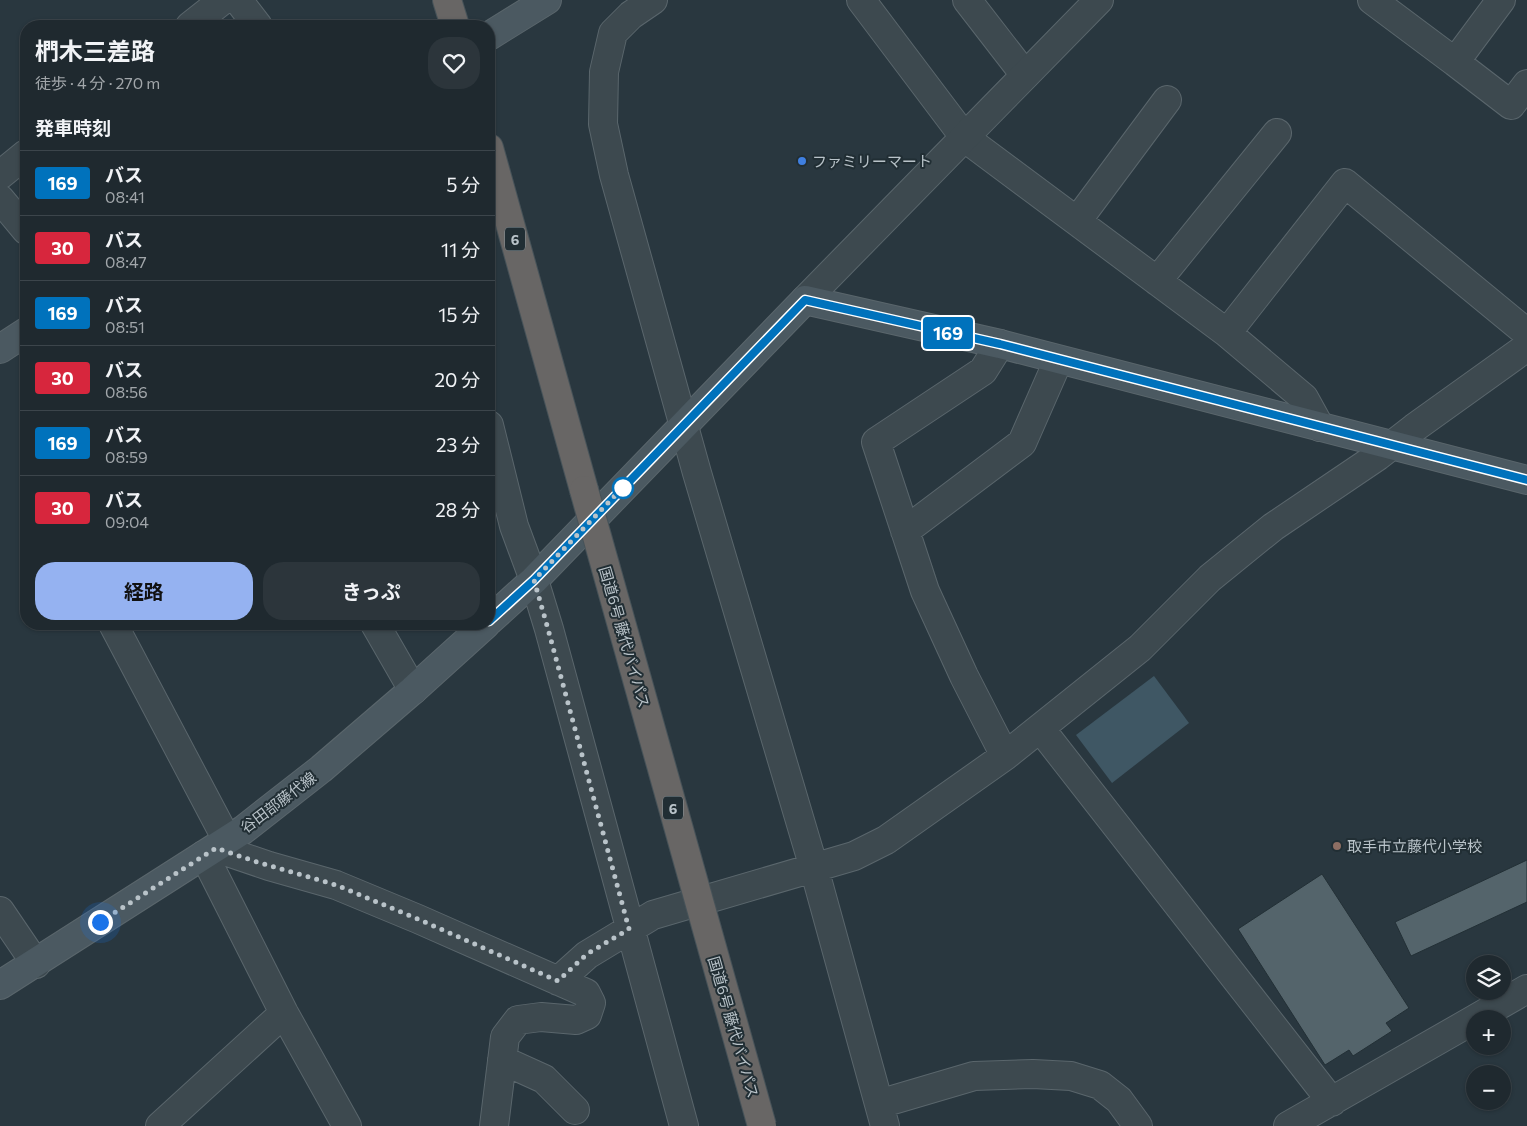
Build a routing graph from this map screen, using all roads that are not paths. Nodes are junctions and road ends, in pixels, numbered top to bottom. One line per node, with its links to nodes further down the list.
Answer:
1 (223, 0): 11 (street)
2 (238, 0): 12 (street)
3 (447, 0): 13 (highway)
4 (547, 0): 14 (main road)
5 (653, 0): 35 (street)
6 (861, 0): 20 (street)
7 (967, 0): 16 (street)
8 (1099, 0): 16 (street)
9 (1372, 0): 15 (street)
10 (1501, 0): 15 (street)
11 (198, 20)
12 (253, 20)
13 (453, 20)
14 (495, 32)
15 (1455, 62): 17 (street)
16 (1025, 75): 20 (street)
17 (1527, 84)
18 (1167, 100): 25 (street)
19 (1277, 132): 27 (street)
20 (965, 138): 25 (street); 28 (street)
21 (20, 159): 23 (street)
22 (495, 170): 68 (highway, 国道6号 藤代バイパス / 6, bridge)
23 (0, 175)
24 (0, 199): 26 (street)
25 (1077, 222): 27 (street)
26 (20, 223)
27 (1157, 281): 29 (street)
28 (805, 300): 31 (main road); 35 (main road, 谷田部藤代線)
29 (1227, 333): 32 (street); 36 (street)
30 (20, 340): 33 (main road)
31 (1000, 344): 34 (main road); 40 (street)
32 (1526, 346): 37 (street)
33 (0, 349)
34 (1058, 360): 36 (main road); 40 (street)
35 (684, 425): 41 (main road, 谷田部藤代線); 50 (street)
36 (1320, 427): 37 (main road)
37 (1393, 445): 39 (main road); 47 (street)
38 (495, 449): 41 (street)
39 (1527, 480)
40 (905, 531): 48 (street)
41 (534, 580): 42 (main road, 谷田部藤代線); 52 (street)
42 (495, 615)
43 (116, 630): 49 (street)
44 (378, 630): 46 (street)
45 (478, 630): 46 (main road, 谷田部藤代線)
46 (413, 690): 49 (main road, 谷田部藤代線)
47 (1040, 728): 48 (street); 61 (street)
48 (1005, 756): 50 (street)
49 (216, 848): 53 (main road, 谷田部藤代線); 54 (street); 58 (street)
50 (814, 868): 52 (street); 63 (street)
51 (0, 911): 53 (street)
52 (629, 929): 54 (street); 67 (street)
53 (36, 964): 55 (main road, 谷田部藤代線)
54 (558, 981): 60 (street)
55 (0, 985)
56 (1527, 989): 57 (street)
57 (1491, 1010)
58 (284, 1013): 64 (street); 65 (street)
59 (1466, 1024): 61 (street)
60 (502, 1060): 62 (street); 66 (street)
61 (1332, 1102): 70 (street)
62 (575, 1110)
63 (882, 1115): 69 (street)
64 (160, 1126)
65 (347, 1126)
66 (494, 1126)
67 (684, 1126)
68 (762, 1126)
69 (1138, 1126)
70 (1288, 1126)

